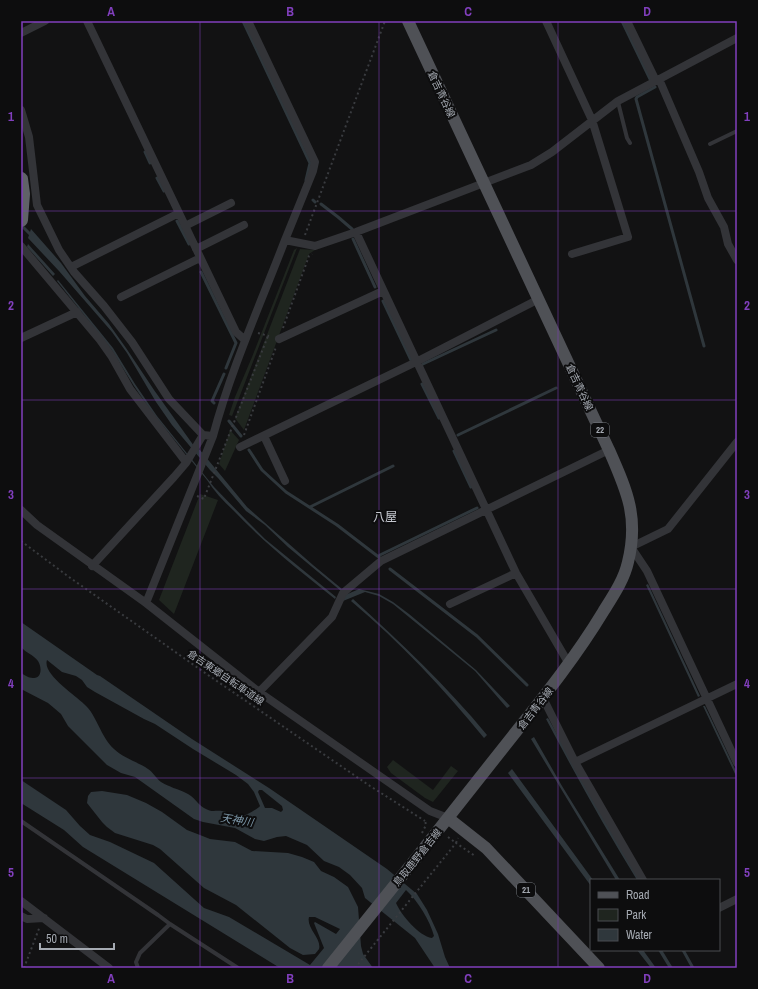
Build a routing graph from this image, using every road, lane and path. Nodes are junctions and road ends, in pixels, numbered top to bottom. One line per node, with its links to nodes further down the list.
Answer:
1 (45, 21): 8 (street)
2 (87, 21): 20 (street)
3 (248, 21): 25 (street)
4 (385, 21): 26 (path)
5 (408, 21): 18 (main road, 倉吉青谷線 / 22)
6 (546, 21): 13 (street)
7 (627, 21): 10 (street)
8 (21, 33)
9 (737, 38): 10 (street)
10 (657, 80): 11 (street); 31 (street)
11 (618, 101): 13 (street); 15 (lane)
12 (21, 110): 32 (street)
13 (592, 120): 18 (street); 29 (street)
14 (737, 131): 16 (lane)
15 (630, 143)
16 (710, 144)
17 (21, 179): 21 (highway)
18 (484, 184): 24 (street); 35 (main road, 倉吉青谷線 / 22)
19 (231, 203): 23 (street)
20 (179, 213): 23 (street); 32 (street)
21 (21, 220)
22 (244, 225): 28 (street)
23 (185, 226): 28 (street)
24 (356, 232): 26 (street); 33 (street)
25 (285, 240): 26 (street); 41 (street)
26 (302, 244)
27 (21, 246): 36 (street)
28 (196, 249): 30 (street)
29 (572, 254)
30 (200, 258): 34 (street); 41 (street)
31 (737, 260)
32 (71, 267): 43 (street)
33 (383, 291): 40 (street); 42 (street)
34 (121, 297)
35 (539, 299): 42 (street); 48 (main road, 倉吉青谷線 / 22)
36 (77, 312): 39 (street); 49 (street)
37 (258, 333): 38 (path)
38 (268, 336): 40 (path); 51 (path)
39 (21, 338)
40 (279, 339)
41 (246, 340): 44 (street)
42 (416, 362): 45 (street); 53 (street)
43 (203, 435): 44 (street); 49 (street)
44 (213, 436): 58 (street)
45 (264, 436): 47 (street); 50 (street)
46 (737, 442): 55 (street)
47 (240, 447)
48 (609, 450): 53 (street); 55 (main road, 倉吉青谷線 / 22)
49 (186, 462): 56 (street)
50 (285, 480)
51 (196, 496)
52 (21, 510): 56 (street)
53 (486, 510): 57 (street); 62 (street)
54 (21, 542): 70 (path, 倉吉東郷自転車道線)
55 (631, 547): 60 (main road, 倉吉青谷線 / 22); 64 (street)
56 (92, 566): 58 (street)
57 (516, 573): 59 (street); 60 (street)
58 (146, 603): 62 (street)
59 (450, 604)
60 (568, 664): 63 (main road, 倉吉青谷線 / 22)
61 (737, 684): 64 (street)
62 (259, 692): 68 (street)
63 (543, 698): 65 (street); 68 (main road, 倉吉青谷線 / 22)
64 (706, 699): 65 (street); 66 (street)
65 (575, 762): 75 (street)
66 (737, 763)
67 (424, 817): 70 (path)
68 (448, 818): 86 (main road, 鳥取鹿野倉吉線); 88 (main road, 21)
69 (21, 821): 81 (lane)
70 (425, 821): 71 (path)
71 (422, 833)
72 (448, 837): 73 (path)
73 (456, 842): 74 (path); 87 (path)
74 (474, 856)
75 (642, 879)
76 (737, 899): 78 (street)
77 (21, 901): 80 (street)
78 (720, 908)
79 (21, 916): 80 (street)
80 (44, 918): 82 (path); 83 (street)
81 (170, 924): 84 (lane); 85 (lane)
82 (24, 968)
83 (109, 968)
84 (138, 968)
85 (238, 968)
86 (328, 968)
87 (355, 968)
88 (599, 968)

